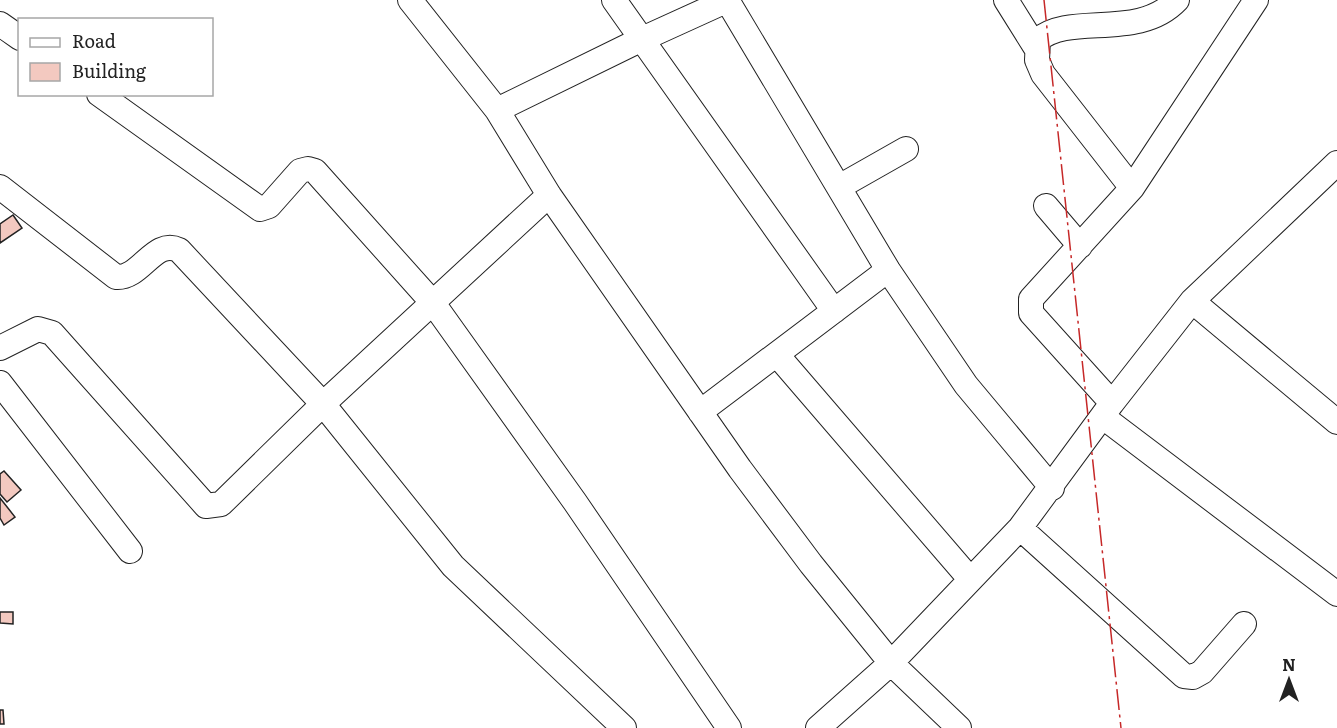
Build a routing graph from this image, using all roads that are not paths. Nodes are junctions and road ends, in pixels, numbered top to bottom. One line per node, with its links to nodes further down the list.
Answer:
1 (410, 0): 12 (street)
2 (614, 0): 9 (street)
3 (728, 0): 9 (street); 16 (street)
4 (1006, 0): 10 (street)
5 (1177, 0): 10 (street)
6 (1256, 0): 17 (street)
7 (0, 24): 8 (street)
8 (18, 37)
9 (640, 40): 12 (street); 24 (street)
10 (1036, 48): 17 (street)
11 (102, 96): 23 (street)
12 (497, 110): 18 (street)
13 (906, 149): 16 (street)
14 (1337, 163): 22 (street)
15 (0, 187): 28 (street)
16 (839, 187): 21 (street)
17 (1132, 188): 20 (street)
18 (549, 195): 23 (street); 30 (street)
19 (1046, 206): 20 (street)
20 (1080, 246): 29 (street)
21 (888, 270): 24 (street); 32 (street)
22 (1192, 301): 29 (street); 31 (street)
23 (433, 303): 28 (street); 40 (street)
24 (834, 311): 26 (street)
25 (0, 348): 28 (street)
26 (778, 356): 30 (street); 35 (street)
27 (0, 383): 34 (street)
28 (323, 404): 39 (street)
29 (1108, 410): 32 (street); 36 (street)
30 (700, 412): 38 (street)
31 (1334, 413)
32 (1052, 488): 33 (street)
33 (1020, 528): 35 (street); 37 (street)
34 (130, 551)
35 (970, 579): 38 (street)
36 (1337, 594)
37 (1244, 624)
38 (891, 663): 41 (street); 42 (street)
39 (624, 728)
40 (729, 728)
41 (818, 728)
42 (959, 728)

